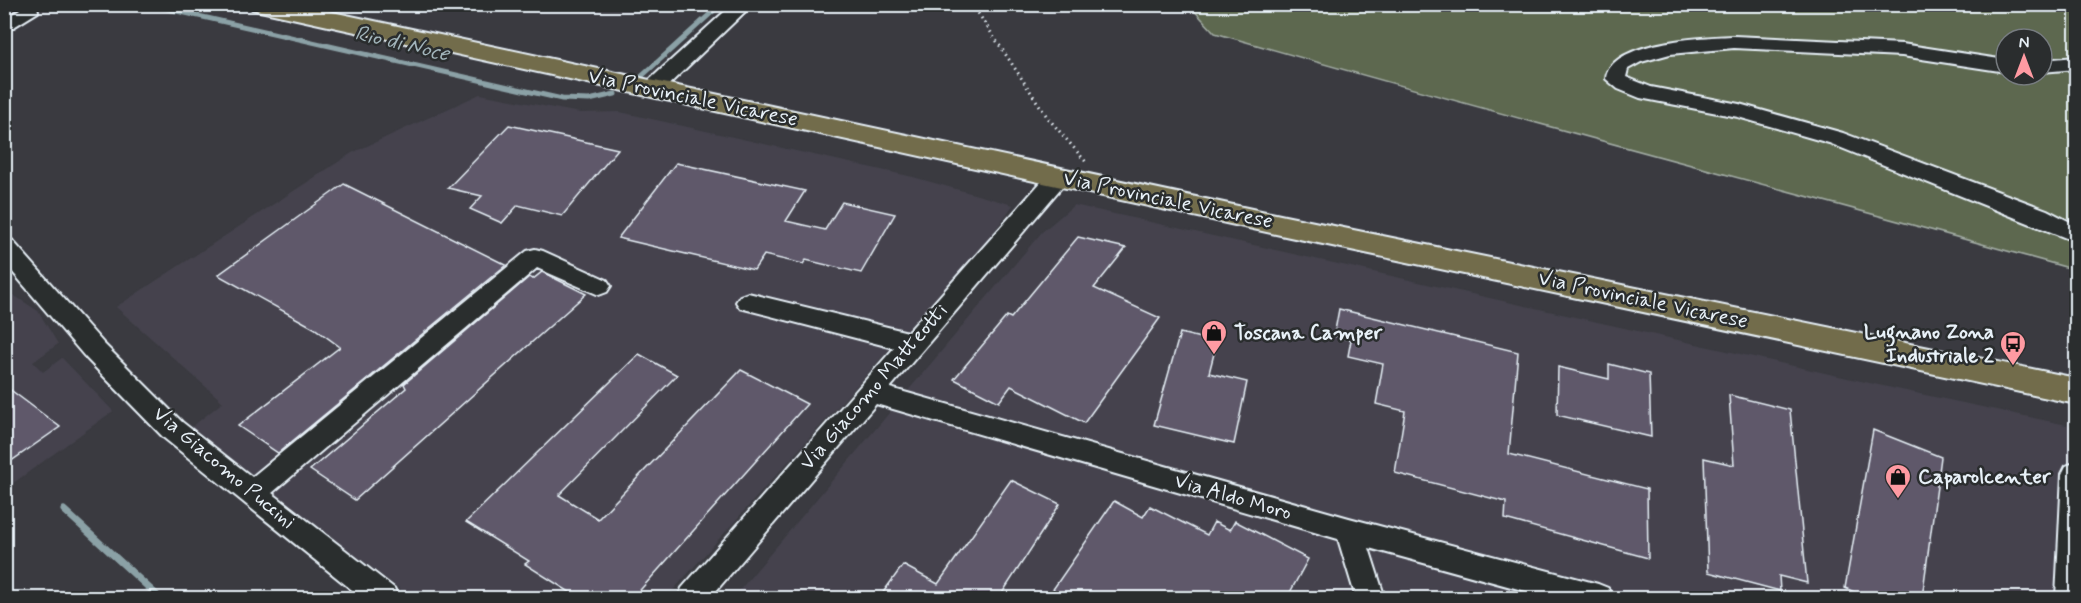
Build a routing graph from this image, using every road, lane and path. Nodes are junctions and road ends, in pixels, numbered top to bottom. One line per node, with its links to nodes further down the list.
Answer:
1 (26, 4): 5 (street)
2 (260, 4): 9 (main road, Via Provinciale Vicarese)
3 (744, 4): 9 (street)
4 (972, 4): 10 (path)
5 (4, 27)
6 (2076, 63): 8 (street)
7 (1994, 64): 12 (street)
8 (2054, 65)
9 (652, 89): 11 (main road, Via Provinciale Vicarese)
10 (1087, 163)
11 (1058, 177): 16 (street, Via Giacomo Matteotti); 17 (main road, Via Provinciale Vicarese)
12 (2076, 234)
13 (4, 246): 20 (street, Via Giacomo Puccini)
14 (599, 286): 20 (street)
15 (748, 302): 16 (street)
16 (912, 343): 18 (street, Via Giacomo Matteotti)
17 (2076, 390)
18 (869, 392): 21 (street, Via Aldo Moro); 23 (street, Via Giacomo Matteotti)
19 (2076, 474): 26 (street)
20 (252, 493): 22 (street, Via Giacomo Puccini)
21 (1349, 530): 24 (street); 25 (street, Via Aldo Moro)
22 (384, 598)
23 (692, 598)
24 (1370, 598)
25 (1598, 598)
26 (2070, 598)

